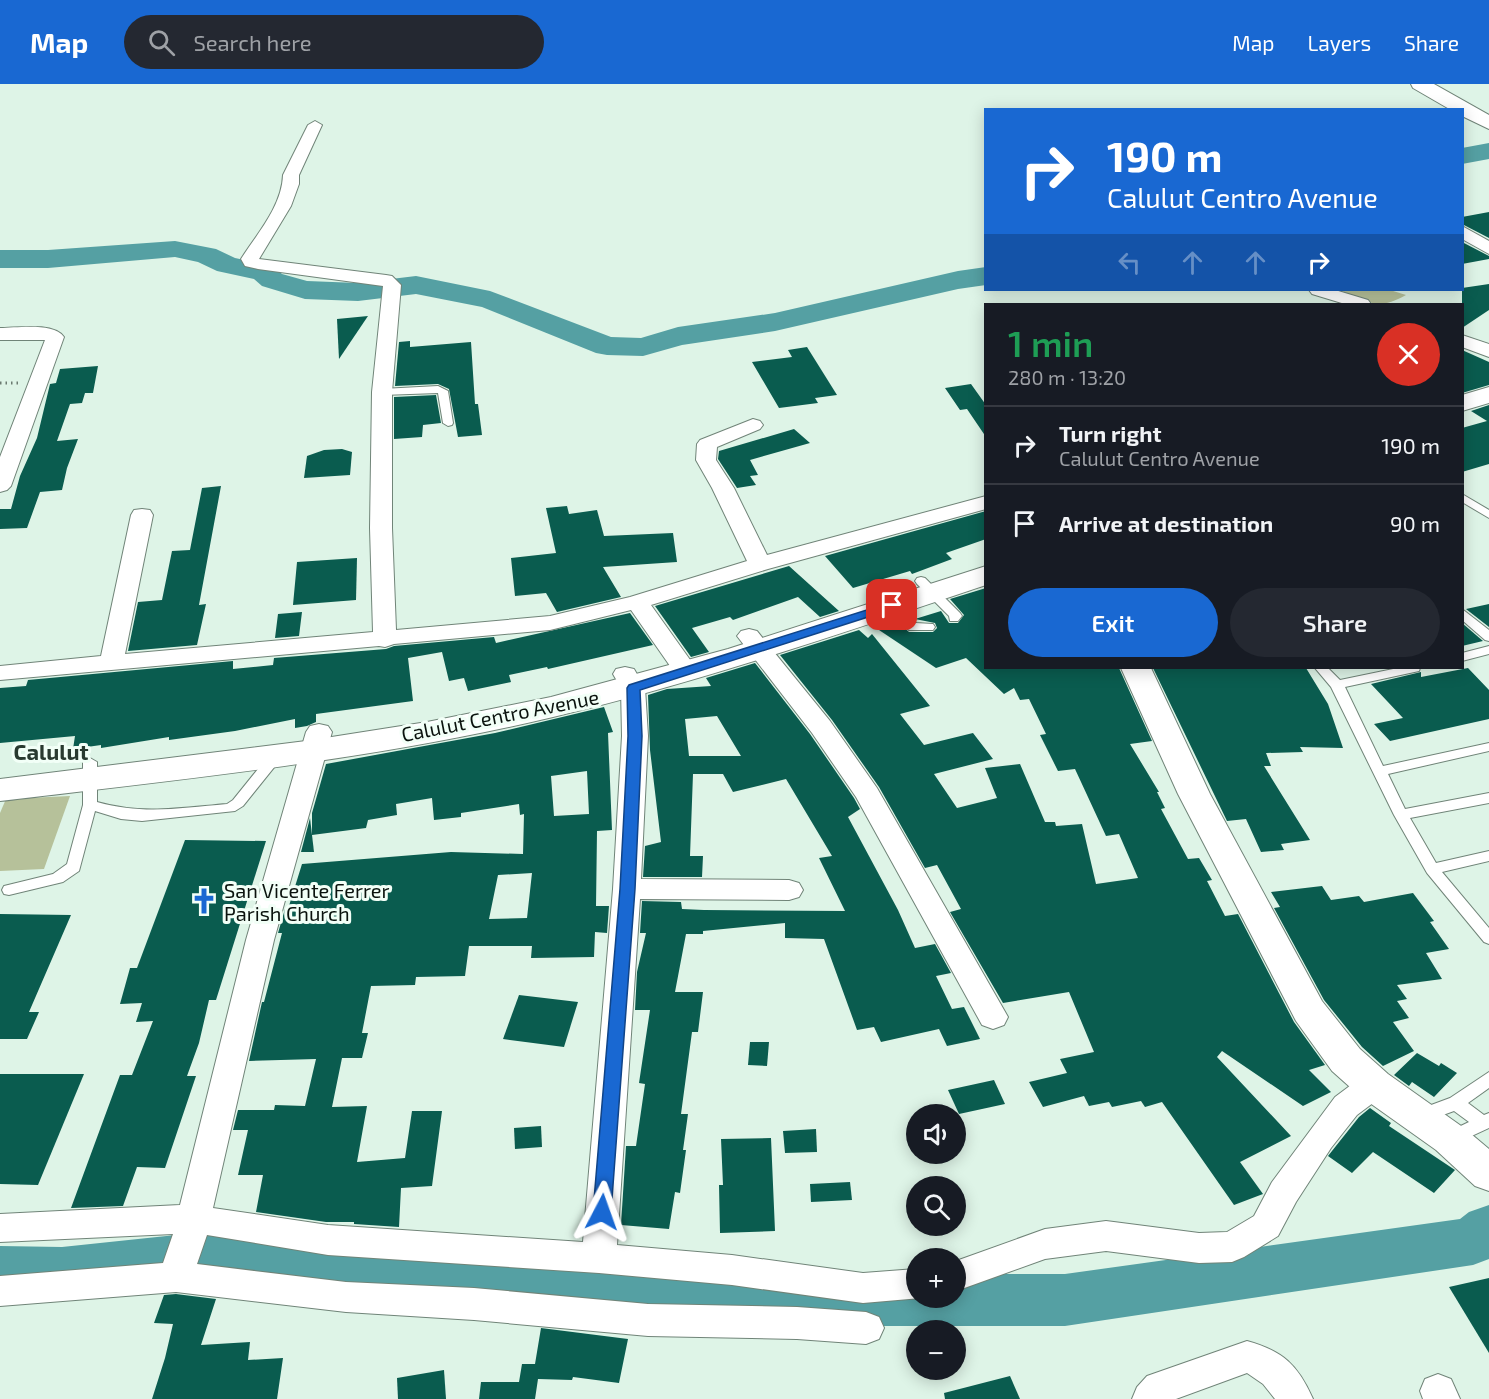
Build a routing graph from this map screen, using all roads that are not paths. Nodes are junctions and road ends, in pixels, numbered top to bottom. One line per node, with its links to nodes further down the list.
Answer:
1 (1420, 84): 2 (main road)
2 (1462, 108)
3 (1464, 109): 4 (main road)
4 (1489, 123)
5 (315, 125): 13 (street)
6 (1464, 232): 7 (street)
7 (1489, 249)
8 (1321, 291): 9 (street)
9 (1359, 303)
10 (0, 334): 20 (street)
11 (1464, 341): 12 (street)
12 (1489, 351)
13 (382, 392): 18 (lane); 36 (street)
14 (1489, 395): 15 (main road)
15 (1464, 402)
16 (1489, 408): 17 (main road)
17 (1464, 415)
18 (448, 423)
19 (753, 425): 27 (street)
20 (5, 457): 21 (street)
21 (0, 486)
22 (1464, 498): 25 (lane)
23 (984, 503): 27 (street)
24 (142, 515): 40 (street)
25 (1489, 515)
26 (984, 559): 29 (main road, Calulut Centro Avenue)
27 (760, 564): 31 (street)
28 (984, 574): 29 (main road, Calulut Centro Avenue)
29 (927, 586): 30 (main road, Calulut Centro Avenue); 33 (lane)
30 (886, 599): 34 (lane); 37 (main road, Calulut Centro Avenue)
31 (637, 602): 36 (street); 41 (street)
32 (1464, 616): 35 (lane)
33 (954, 618)
34 (929, 627)
35 (1489, 637)
36 (385, 640): 40 (street)
37 (754, 642): 41 (main road, Calulut Centro Avenue); 63 (street)
38 (1489, 651): 39 (lane)
39 (1464, 657)
40 (111, 664): 45 (street)
41 (682, 664): 46 (main road, Calulut Centro Avenue)
42 (1136, 669): 65 (street)
43 (1322, 669): 47 (lane)
44 (1409, 669): 47 (lane)
45 (0, 673)
46 (629, 681): 48 (main road, Calulut Centro Avenue); 59 (street)
47 (1336, 685): 51 (lane)
48 (316, 741): 50 (main road, Calulut Centro Avenue); 53 (main road, Calulut Centro Avenue); 71 (street)
49 (1489, 747): 51 (lane)
50 (275, 757): 53 (main road, Calulut Centro Avenue); 53 (lane)
51 (1379, 771): 56 (lane)
52 (0, 773): 53 (main road, Calulut Centro Avenue)
53 (89, 782): 54 (main road, Calulut Centro Avenue); 60 (lane)
54 (0, 790)
55 (1489, 798): 56 (lane)
56 (1401, 816): 58 (lane)
57 (1489, 856): 58 (lane)
58 (1432, 869): 62 (lane)
59 (627, 889): 61 (street); 73 (street)
60 (9, 890)
61 (789, 890)
62 (1489, 938)
63 (993, 1017)
64 (1489, 1079): 66 (lane)
65 (1374, 1085): 67 (street); 75 (street)
66 (1456, 1102): 67 (lane); 68 (lane)
67 (1419, 1117): 69 (street)
68 (1486, 1122): 69 (lane)
69 (1450, 1139): 70 (street)
70 (1488, 1173)
71 (192, 1225): 72 (street); 73 (street); 74 (street)
72 (0, 1228)
73 (599, 1258): 76 (street)
74 (177, 1272): 77 (street); 78 (street)
75 (966, 1272)
76 (906, 1285)
77 (0, 1291)
78 (866, 1328)
79 (1150, 1399): 80 (street)
80 (1295, 1399)

